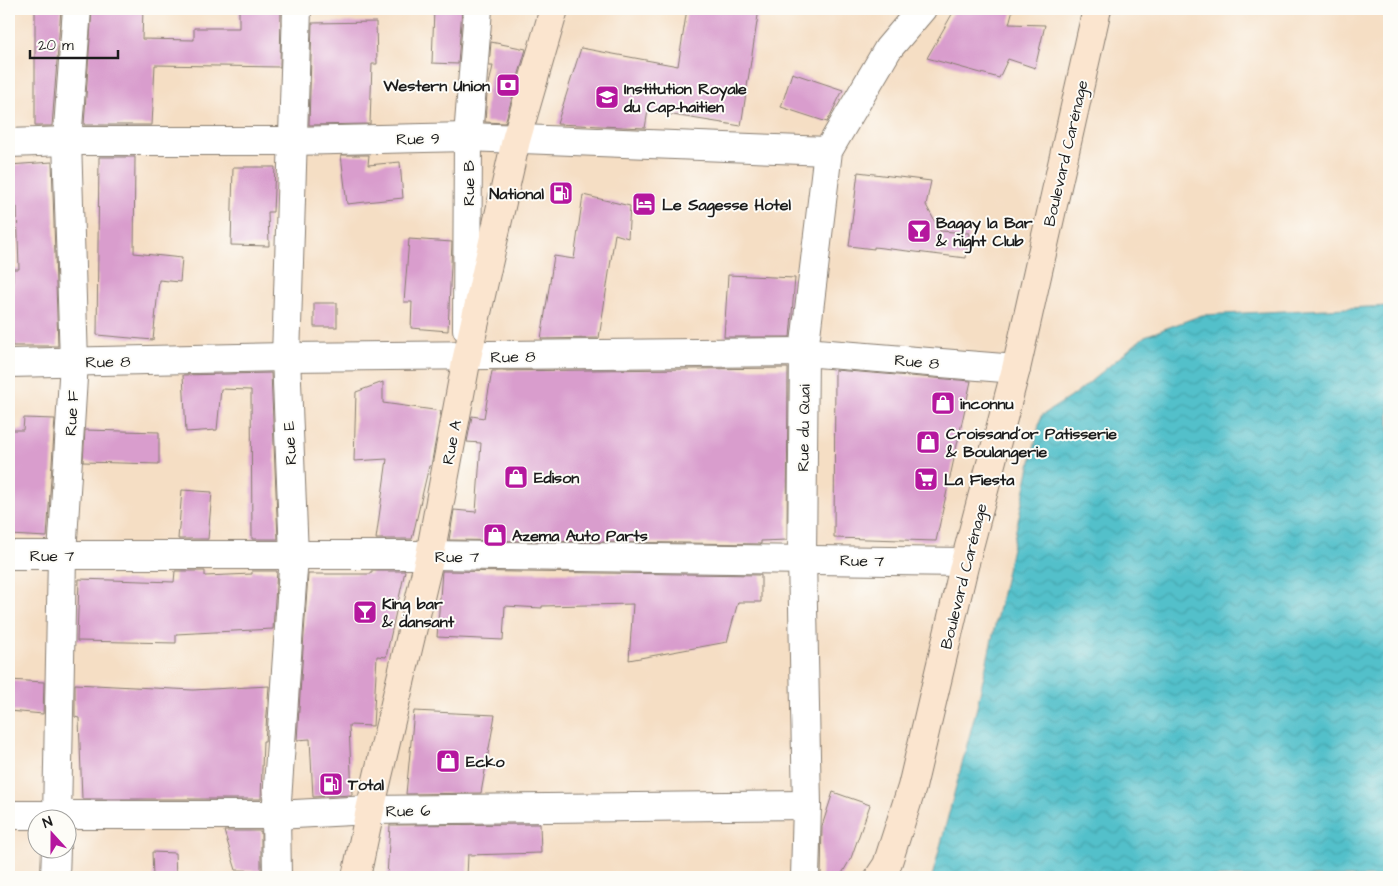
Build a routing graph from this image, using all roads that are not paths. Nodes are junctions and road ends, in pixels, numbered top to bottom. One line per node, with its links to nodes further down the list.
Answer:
1 (77, 9): 8 (street, Rue F)
2 (296, 9): 10 (street, Rue E)
3 (478, 9): 7 (street, Rue B)
4 (554, 9): 9 (street, Rue A)
5 (922, 9): 12 (street, Rue du Quai)
6 (1097, 9): 18 (street, Boulevard Carénage)
7 (468, 138): 9 (street, Rue 9); 10 (street, Rue 9); 15 (street, Rue B)
8 (67, 140): 10 (street, Rue 9); 11 (street, Rue 9); 16 (street, Rue F)
9 (516, 140): 12 (street, Rue 9); 15 (street, Rue A)
10 (291, 141): 14 (street, Rue E)
11 (9, 143)
12 (828, 152): 13 (street, Rue du Quai)
13 (804, 352): 15 (street, Rue 8); 18 (street, Rue 8); 23 (street, Rue du Quai)
14 (286, 357): 15 (street, Rue 8); 16 (street, Rue 8); 21 (street, Rue E)
15 (467, 357): 22 (street, Rue A)
16 (74, 362): 17 (street, Rue 8); 20 (street, Rue F)
17 (9, 363)
18 (1016, 370): 24 (street, Boulevard Carénage)
19 (9, 555): 20 (street, Rue 7)
20 (62, 555): 21 (street, Rue 7); 26 (street, Rue F)
21 (294, 555): 22 (street, Rue 7); 30 (street, Rue E)
22 (430, 555): 23 (street, Rue 7); 27 (street, Rue A)
23 (802, 558): 24 (street, Rue 7); 25 (street, Rue du Quai)
24 (966, 562): 37 (street, Boulevard Carénage)
25 (806, 804): 27 (street, Rue 6); 36 (street, Rue du Quai)
26 (57, 808)
27 (370, 810): 30 (street, Rue 6); 35 (street, Rue A)
28 (9, 815): 29 (street, Rue 6)
29 (28, 815)
30 (276, 815): 31 (street, Rue 6); 34 (street, Rue E)
31 (78, 816)
32 (56, 858): 33 (street)
33 (55, 877)
34 (277, 877)
35 (356, 877)
36 (805, 877)
37 (879, 877)

